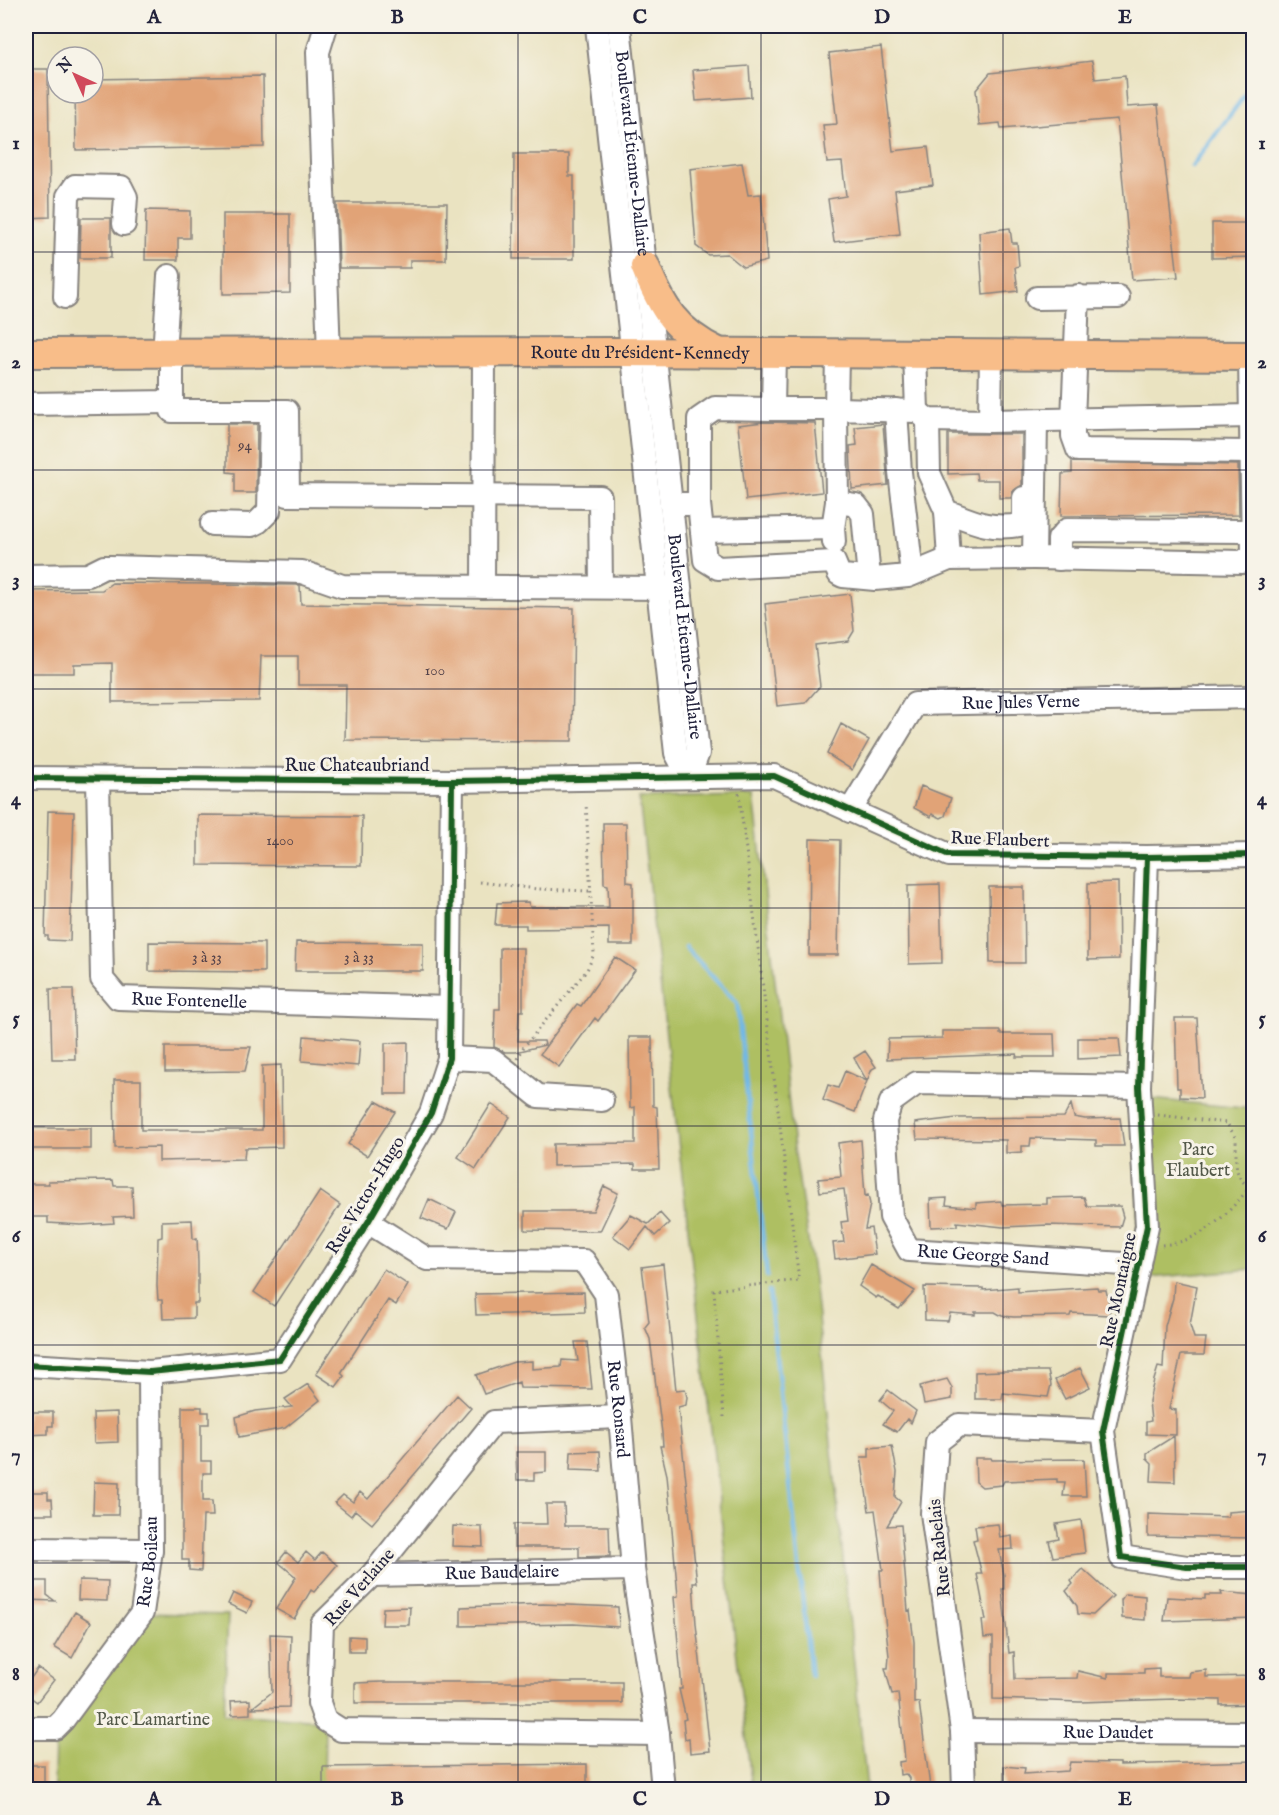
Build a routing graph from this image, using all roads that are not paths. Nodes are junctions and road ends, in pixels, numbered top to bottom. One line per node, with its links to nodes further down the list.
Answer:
1 (326, 26): 18 (street)
2 (597, 26): 11 (street, Boulevard Étienne-Dallaire)
3 (619, 26): 5 (street, Boulevard Étienne-Dallaire)
4 (124, 224): 8 (street)
5 (645, 266): 11 (street, Boulevard Étienne-Dallaire); 12 (main road)
6 (169, 276): 17 (street)
7 (1078, 296): 9 (street); 10 (street); 21 (street)
8 (65, 297)
9 (1118, 297)
10 (1037, 298)
11 (644, 352): 12 (main road, Route du Président-Kennedy); 14 (main road, Route du Président-Kennedy); 36 (street, Boulevard Étienne-Dallaire); 52 (street, Boulevard Étienne-Dallaire)
12 (720, 352): 15 (main road, Route du Président-Kennedy)
13 (26, 353): 17 (main road, Route du Président-Kennedy)
14 (484, 353): 18 (main road, Route du Président-Kennedy); 34 (street)
15 (774, 353): 16 (main road, Route du Président-Kennedy); 25 (street)
16 (837, 353): 19 (main road, Route du Président-Kennedy); 26 (street)
17 (168, 354): 18 (main road, Route du Président-Kennedy); 23 (street)
18 (329, 354)
19 (915, 354): 20 (main road, Route du Président-Kennedy); 28 (street)
20 (991, 354): 21 (main road, Route du Président-Kennedy); 31 (street)
21 (1077, 355): 22 (main road, Route du Président-Kennedy); 30 (street)
22 (1252, 356): 29 (street)
23 (172, 402): 24 (street); 27 (street)
24 (26, 404)
25 (773, 409): 26 (street); 37 (street)
26 (836, 409): 28 (street); 35 (street)
27 (271, 411): 34 (street); 39 (street)
28 (914, 414): 31 (street); 38 (street); 47 (street)
29 (1251, 416): 30 (street); 33 (street)
30 (1073, 420): 32 (street); 33 (street)
31 (990, 421): 32 (street)
32 (1031, 421): 38 (street); 43 (street)
33 (1251, 452): 42 (street)
34 (483, 496): 50 (street); 51 (street)
35 (837, 502): 40 (street); 49 (street)
36 (671, 504): 37 (street); 52 (street, Boulevard Étienne-Dallaire)
37 (699, 504): 41 (street)
38 (946, 511): 44 (street)
39 (212, 524)
40 (833, 528): 41 (street); 46 (street)
41 (702, 531): 46 (street)
42 (1252, 531): 45 (street); 45 (street)
43 (1034, 558): 44 (street); 45 (street)
44 (949, 559): 47 (street)
45 (1059, 559)
46 (834, 562): 49 (street)
47 (912, 574): 49 (street)
48 (26, 576): 50 (street)
49 (869, 578)
50 (483, 586): 51 (street)
51 (601, 587): 52 (street)
52 (669, 587): 54 (street, Boulevard Étienne-Dallaire)
53 (1254, 697): 58 (street, Rue Jules Verne)
54 (689, 777): 57 (street, Rue Chateaubriand); 58 (street, Rue Flaubert)
55 (26, 778): 56 (street, Rue Chateaubriand)
56 (98, 779): 57 (street, Rue Chateaubriand); 61 (street, Rue Fontenelle)
57 (452, 781): 61 (street, Rue Victor-Hugo)
58 (850, 811): 60 (street, Rue Flaubert)
59 (1254, 855): 60 (street, Rue Flaubert)
60 (1147, 858): 63 (street, Rue Montaigne)
61 (449, 1008): 62 (street, Rue Victor-Hugo)
62 (449, 1058): 64 (street); 65 (street, Rue Victor-Hugo)
63 (1138, 1087): 66 (street, Rue Montaigne); 66 (street, Rue George Sand)
64 (602, 1100)
65 (368, 1222): 68 (street, Rue Victor-Hugo); 69 (street, Rue Ronsard)
66 (1141, 1256): 70 (street, Rue Montaigne)
67 (26, 1365): 68 (street, Rue Victor-Hugo)
68 (150, 1372): 72 (street, Rue Boileau)
69 (620, 1417): 74 (street, Rue Ronsard); 75 (street, Rue Verlaine)
70 (1103, 1431): 73 (street, Rue Montaigne); 77 (street, Rue Rabelais)
71 (26, 1549): 72 (street)
72 (152, 1550): 76 (street, Rue Boileau)
73 (1254, 1567)
74 (633, 1569): 75 (street, Rue Baudelaire); 79 (street, Rue Ronsard)
75 (372, 1575): 79 (street, Rue Verlaine)
76 (26, 1728)
77 (962, 1731): 78 (street, Rue Daudet); 81 (street, Rue Rabelais)
78 (1254, 1733)
79 (658, 1734): 80 (street, Rue Ronsard)
80 (663, 1790)
81 (964, 1790)

